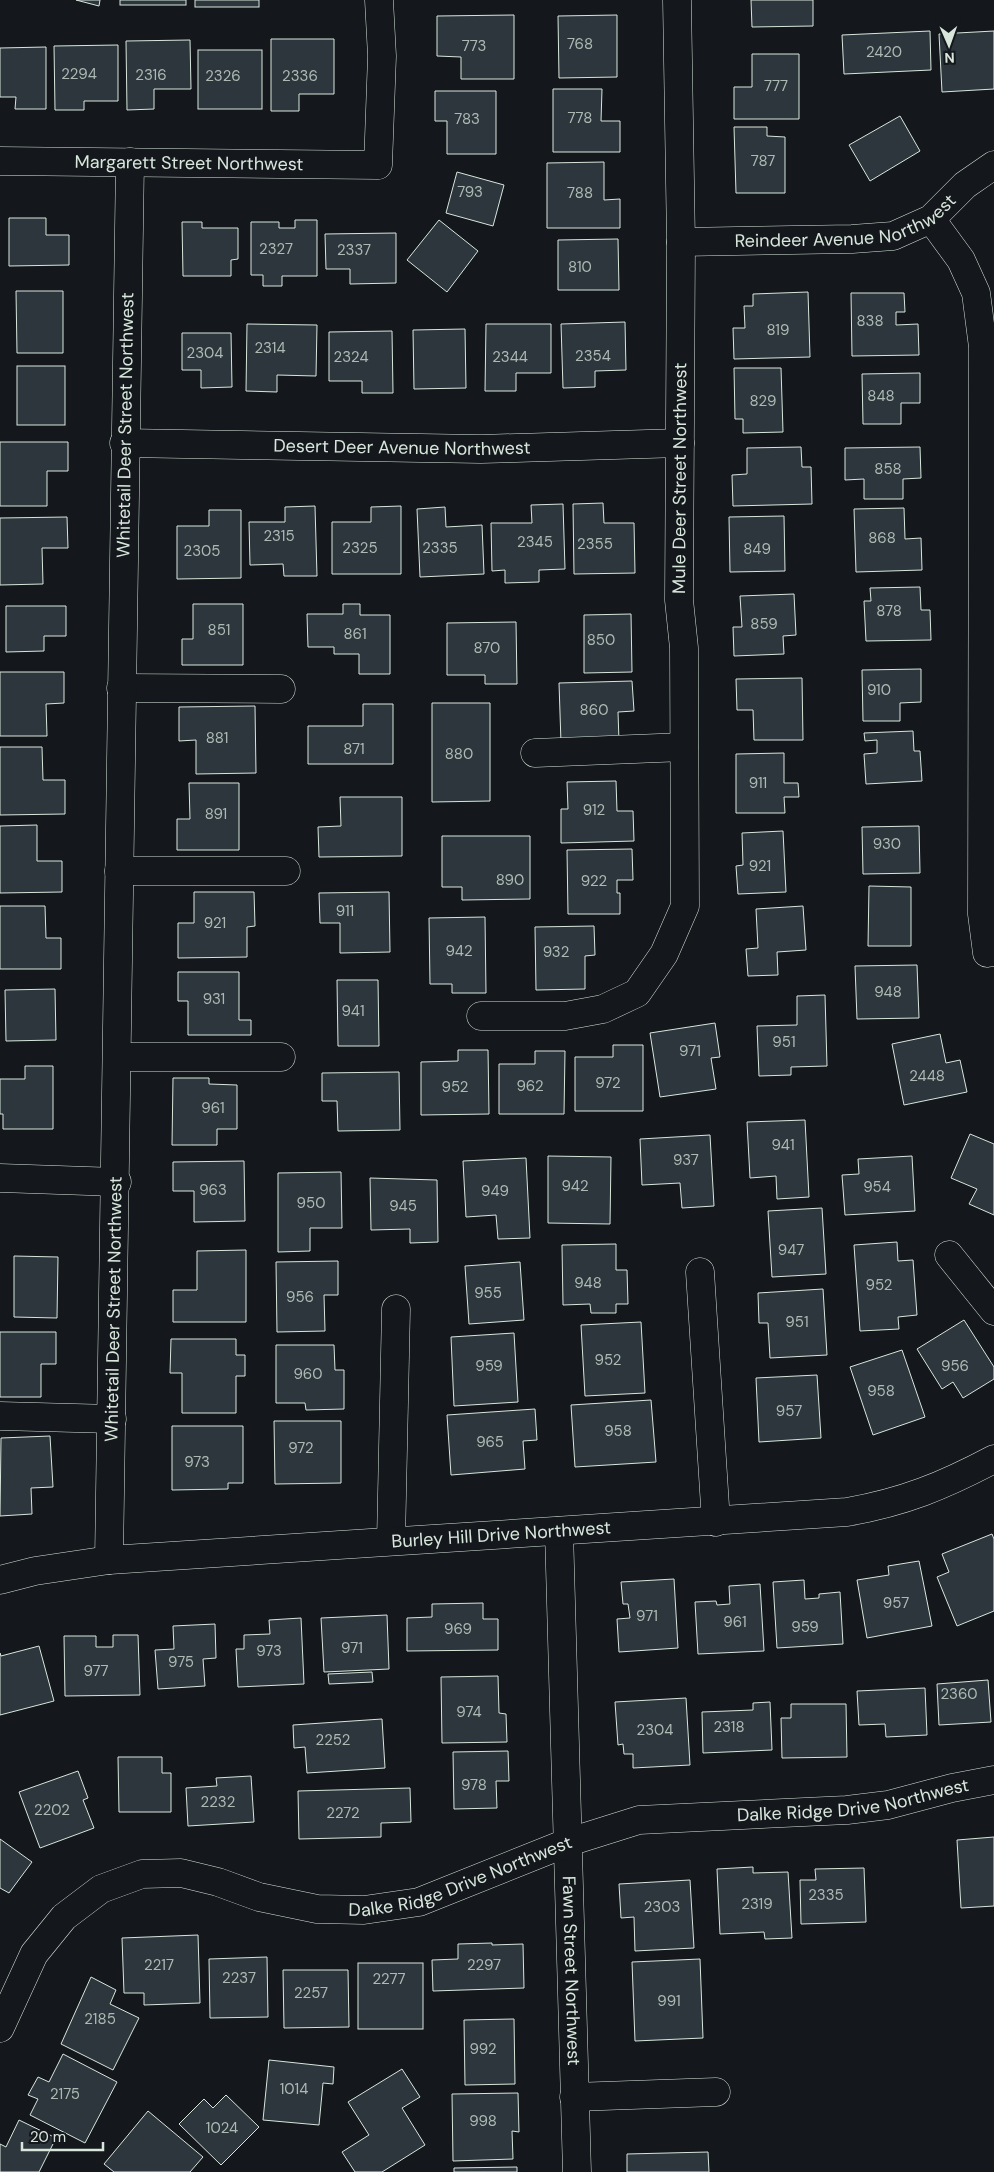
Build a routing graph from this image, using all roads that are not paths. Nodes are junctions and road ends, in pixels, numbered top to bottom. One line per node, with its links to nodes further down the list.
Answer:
1 (379, 0): 4 (street, Margarett Street Northwest)
2 (677, 0): 7 (street, Mule Deer Street Northwest)
3 (0, 161): 4 (street, Margarett Street Northwest)
4 (130, 162): 8 (street, Whitetail Deer Street Northwest)
5 (994, 165): 6 (street, Reindeer Avenue Northwest)
6 (932, 219): 7 (street, Reindeer Avenue Northwest); 16 (street)
7 (681, 242): 9 (street, Mule Deer Street Northwest)
8 (124, 443): 9 (street, Desert Deer Avenue Northwest); 10 (street, Whitetail Deer Street Northwest)
9 (680, 443): 12 (street, Mule Deer Street Northwest)
10 (121, 688): 11 (street); 14 (street, Whitetail Deer Street Northwest)
11 (281, 690)
12 (684, 746): 13 (street); 17 (street, Mule Deer Street Northwest)
13 (535, 753)
14 (119, 871): 15 (street); 18 (street, Whitetail Deer Street Northwest)
15 (286, 871)
16 (990, 953)
17 (480, 1016)
18 (118, 1057): 19 (street); 21 (street, Whitetail Deer Street Northwest)
19 (281, 1057)
20 (0, 1178): 21 (street)
21 (117, 1182): 27 (street, Whitetail Deer Street Northwest)
22 (949, 1255): 25 (street)
23 (700, 1272): 29 (street)
24 (396, 1310): 31 (street)
25 (994, 1311)
26 (0, 1416): 27 (street)
27 (112, 1418): 32 (street, Whitetail Deer Street Northwest)
28 (994, 1459): 29 (street, Burley Hill Drive Northwest)
29 (716, 1522): 30 (street, Burley Hill Drive Northwest)
30 (559, 1531): 31 (street, Burley Hill Drive Northwest); 35 (street, Fawn Street Northwest)
31 (391, 1541): 32 (street, Burley Hill Drive Northwest)
32 (109, 1560): 33 (street, Burley Hill Drive Northwest)
33 (0, 1580)
34 (994, 1780): 35 (street, Dalke Ridge Drive Northwest)
35 (568, 1842): 36 (street, Dalke Ridge Drive Northwest); 38 (street, Fawn Street Northwest)
36 (0, 2028)
37 (716, 2092): 38 (street)
38 (574, 2098): 39 (street, Fawn Street Northwest)
39 (577, 2172)

